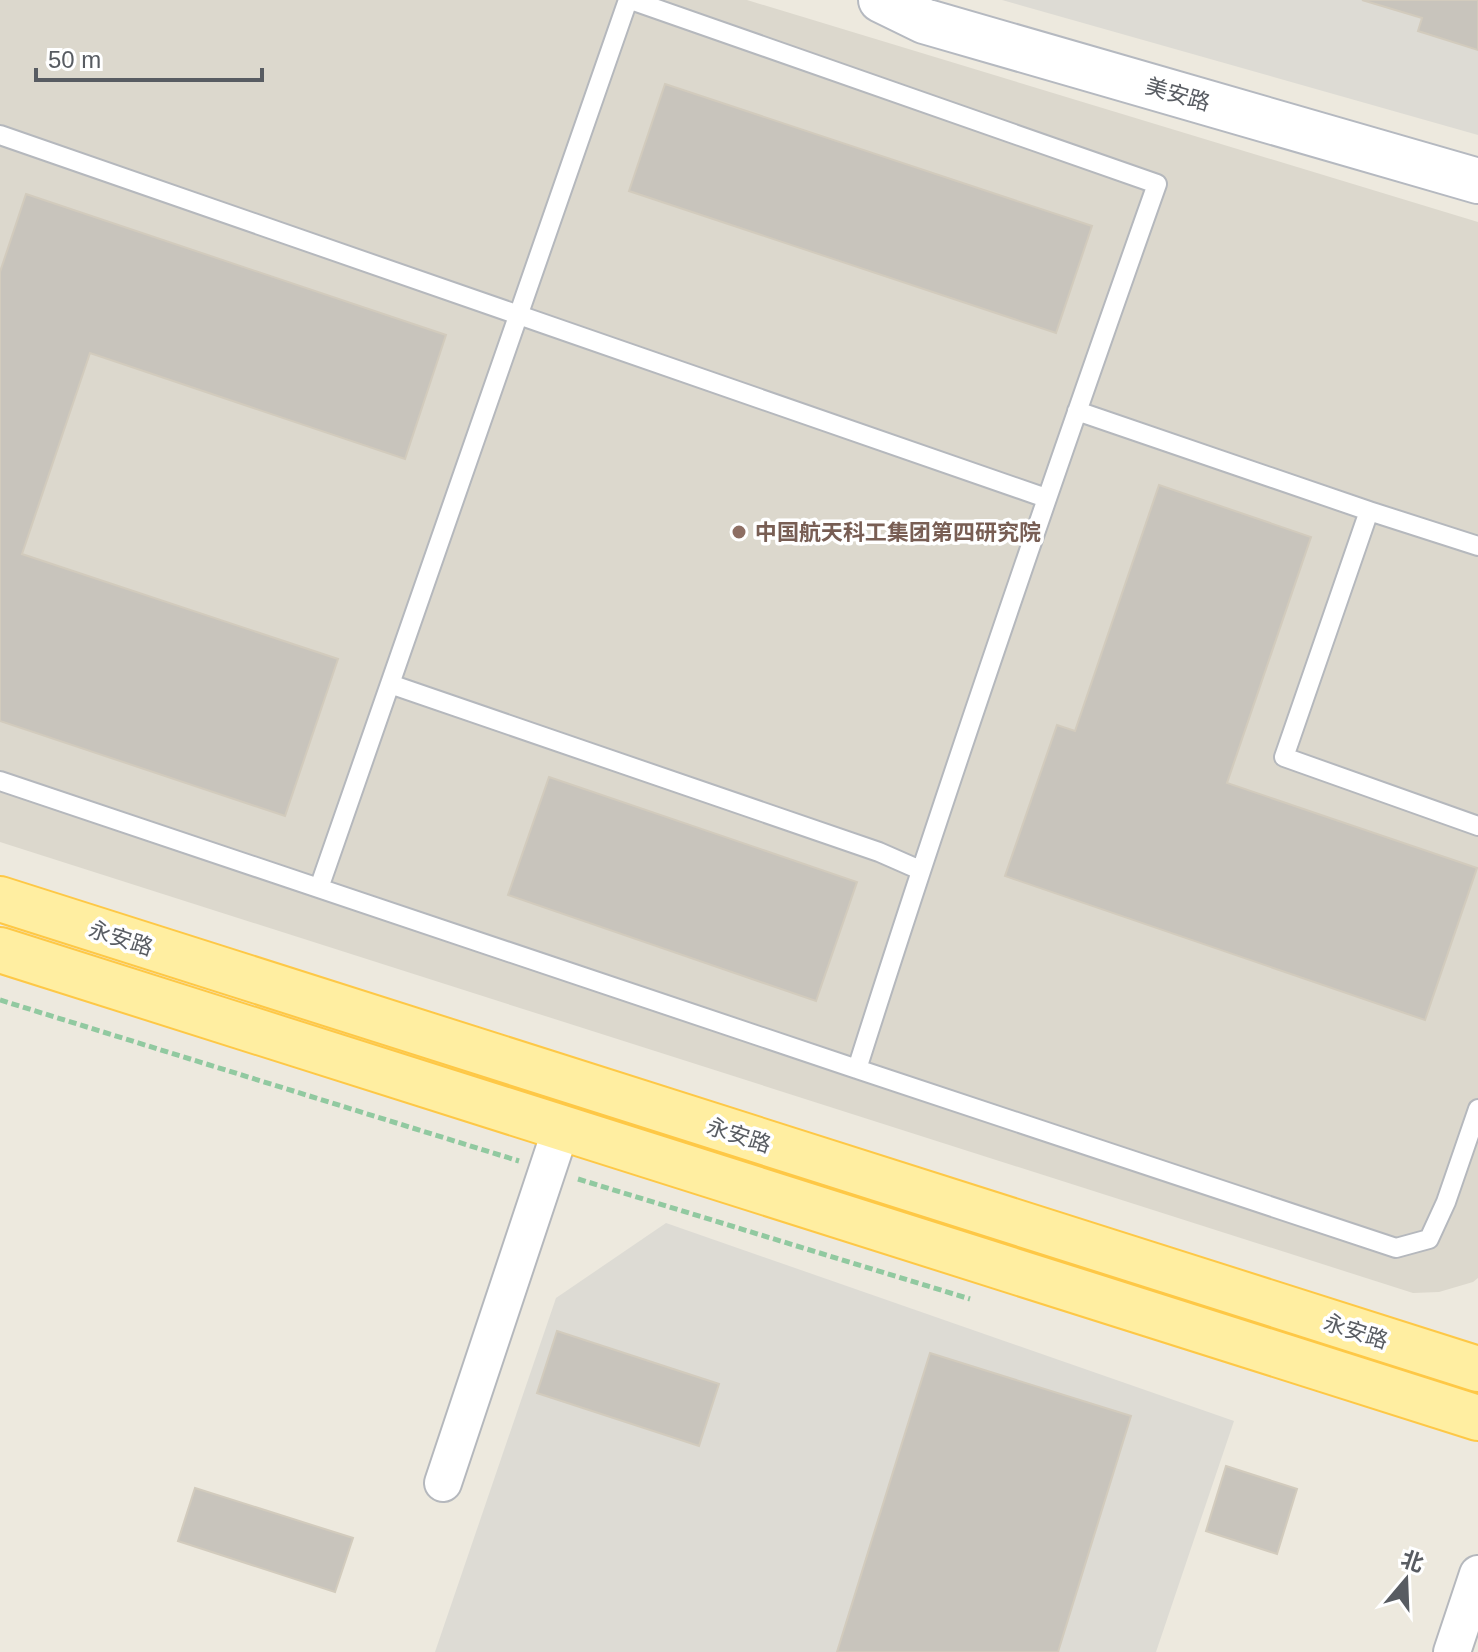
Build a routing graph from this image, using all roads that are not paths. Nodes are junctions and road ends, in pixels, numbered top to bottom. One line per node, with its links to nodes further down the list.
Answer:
1 (630, 0): 5 (lane); 6 (lane)
2 (883, 0): 4 (street, 美安路)
3 (0, 135): 5 (lane)
4 (1478, 181)
5 (519, 313): 7 (lane); 10 (lane)
6 (1077, 411): 7 (lane); 8 (lane)
7 (1046, 498): 13 (lane)
8 (1369, 511): 9 (lane); 12 (lane)
9 (1478, 546)
10 (390, 684): 13 (lane); 14 (lane)
11 (0, 781): 14 (lane)
12 (1478, 826)
13 (920, 870): 17 (lane)
14 (319, 888): 17 (lane)
15 (0, 899): 20 (main road, 永安路)
16 (0, 950): 19 (main road, 永安路)
17 (857, 1069): 18 (lane)
18 (1478, 1109)
19 (562, 1126): 21 (main road, 永安路); 22 (street)
20 (1478, 1369)
21 (1478, 1418)
22 (443, 1483)
23 (1478, 1574): 24 (street)
24 (1452, 1652)

